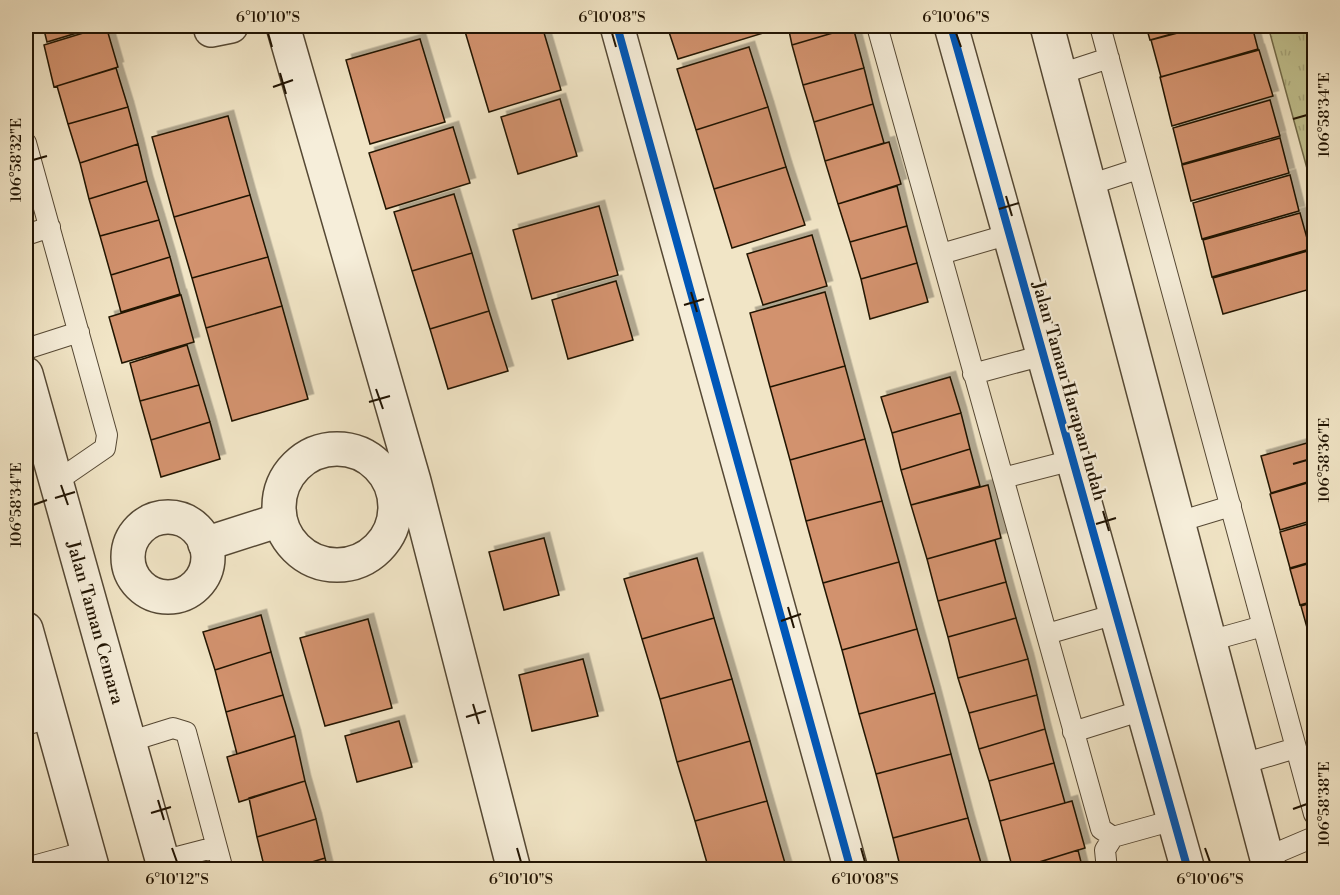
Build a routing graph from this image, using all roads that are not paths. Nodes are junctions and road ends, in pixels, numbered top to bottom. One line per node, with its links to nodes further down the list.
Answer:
1 (283, 26): 24 (street)
2 (617, 26): 53 (street)
3 (877, 26): 15 (lane)
4 (951, 26): 13 (street, Jalan Taman Harapan Indah)
5 (1047, 26): 8 (street)
6 (1100, 26): 7 (lane)
7 (1109, 58): 8 (lane); 10 (lane)
8 (1060, 74): 11 (street)
9 (26, 143): 12 (lane)
10 (1138, 169): 11 (lane); 25 (lane)
11 (1089, 185): 27 (street)
12 (50, 227): 14 (lane); 16 (lane)
13 (1010, 234): 15 (lane); 18 (street, Jalan Taman Harapan Indah)
14 (26, 235)
15 (941, 254): 20 (lane)
16 (79, 332): 17 (lane); 23 (lane)
17 (26, 349)
18 (1044, 355): 20 (lane); 21 (street, Jalan Taman Harapan Indah)
19 (26, 374): 23 (street, Jalan Taman Cemara)
20 (974, 374): 22 (lane)
21 (1073, 460): 22 (lane); 31 (street, Jalan Taman Harapan Indah)
22 (1003, 478): 34 (lane)
23 (57, 481): 30 (street, Jalan Taman Cemara)
24 (403, 485): 26 (street); 26 (street); 52 (street)
25 (1231, 506): 27 (lane); 32 (lane)
26 (280, 520): 28 (street)
27 (1178, 522): 35 (street)
28 (206, 544): 29 (street); 29 (street)
29 (129, 570): 30 (street)
30 (85, 583): 39 (street, Jalan Taman Cemara)
31 (1116, 614): 34 (lane); 36 (street, Jalan Taman Harapan Indah)
32 (1263, 626): 35 (lane); 40 (lane)
33 (26, 630): 37 (street)
34 (1047, 634): 38 (lane)
35 (1209, 640): 41 (street)
36 (1143, 710): 38 (lane); 43 (street, Jalan Taman Harapan Indah)
37 (38, 721): 47 (street)
38 (1073, 732): 44 (lane)
39 (128, 741): 46 (lane); 49 (street, Jalan Taman Cemara)
40 (1296, 748): 41 (lane); 42 (lane)
41 (1242, 764): 48 (street)
42 (1314, 814)
43 (1174, 820): 44 (lane); 55 (street, Jalan Taman Harapan Indah)
44 (1113, 837): 54 (lane)
45 (1314, 837): 48 (lane)
46 (216, 847): 49 (lane); 51 (lane)
47 (90, 860): 50 (lane)
48 (1268, 863)
49 (163, 865)
50 (26, 868)
51 (223, 870)
52 (514, 870)
53 (851, 870)
54 (1107, 870)
55 (1188, 870)

